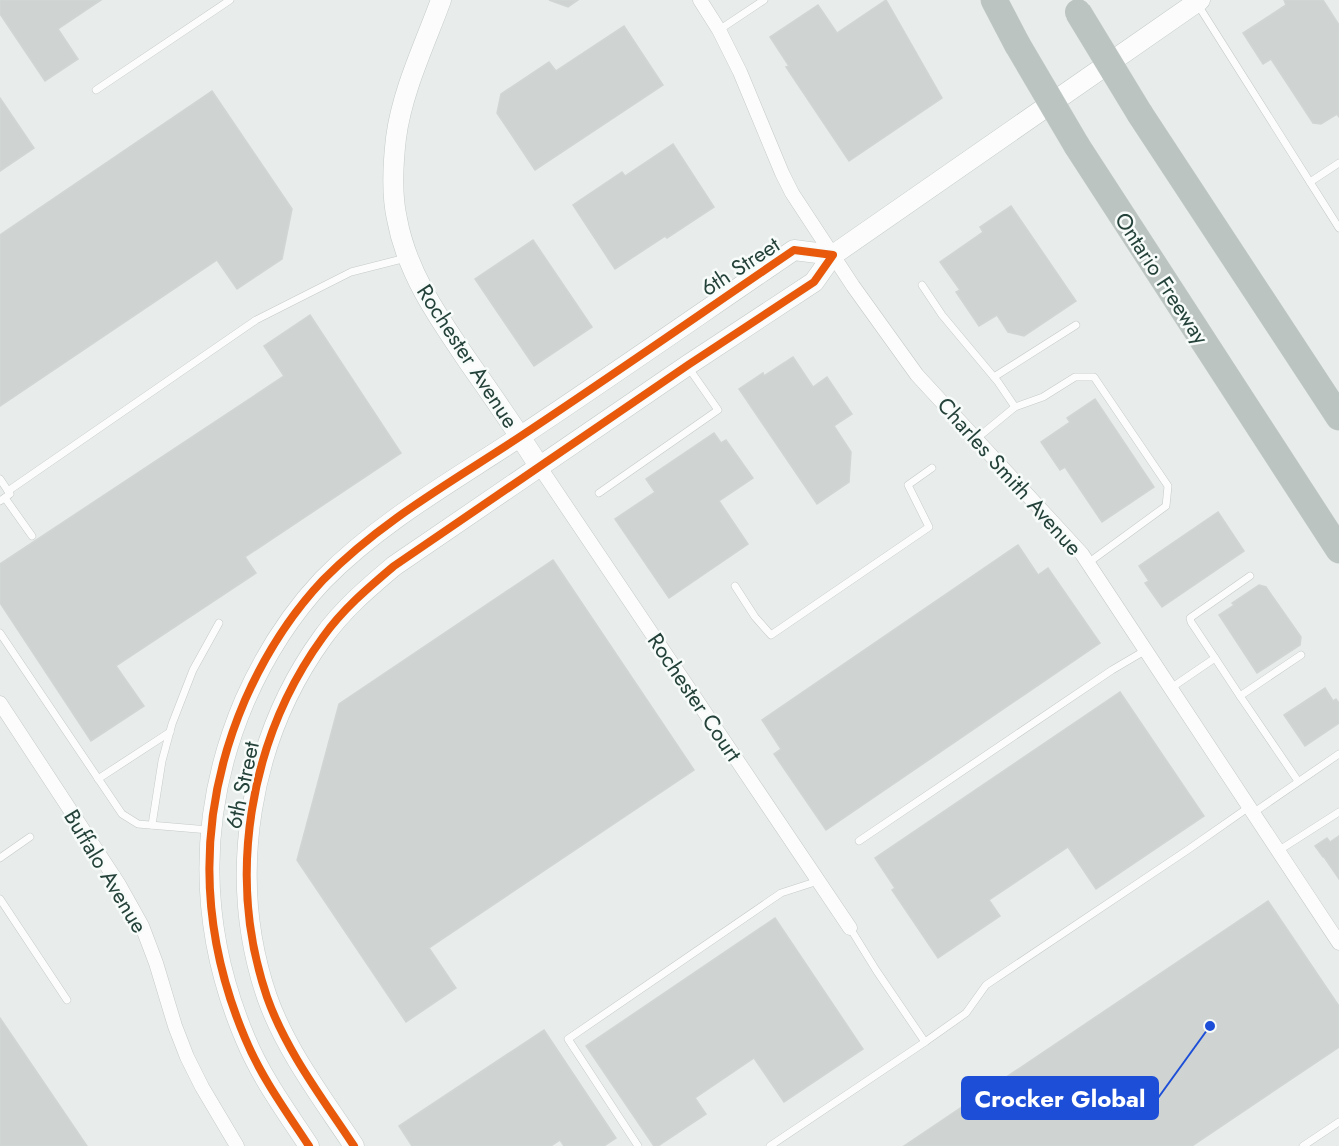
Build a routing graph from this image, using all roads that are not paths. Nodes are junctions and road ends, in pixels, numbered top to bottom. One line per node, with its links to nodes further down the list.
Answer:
1 (230, 0): 9 (lane)
2 (441, 0): 14 (main road, Rochester Avenue)
3 (700, 0): 8 (street, Charles Smith Avenue)
4 (764, 0): 8 (lane)
5 (994, 0): 29 (highway, Ontario Freeway, bridge)
6 (1197, 1): 11 (lane); 13 (main road, 6th Street)
7 (1075, 6): 20 (highway, bridge)
8 (719, 30): 13 (street, Charles Smith Avenue)
9 (96, 90)
10 (1339, 163): 11 (lane)
11 (1310, 182): 12 (lane)
12 (1339, 228)
13 (833, 255): 17 (main road, 6th Street); 21 (main road, 6th Street); 22 (street, Charles Smith Avenue)
14 (408, 258): 21 (main road, Rochester Avenue); 27 (lane)
15 (922, 285): 18 (lane)
16 (1076, 325): 18 (lane)
17 (687, 365): 23 (main road, 6th Street); 26 (lane)
18 (994, 377): 19 (lane)
19 (1015, 407): 22 (lane); 30 (lane)
20 (1339, 417)
21 (520, 436): 23 (main road, Rochester Avenue); 48 (main road, 6th Street)
22 (976, 439): 30 (street, Charles Smith Avenue)
23 (539, 466): 53 (street, Rochester Court); 62 (main road, 6th Street)
24 (932, 468): 32 (lane)
25 (0, 479): 27 (lane)
26 (598, 493)
27 (4, 497): 28 (lane)
28 (32, 536)
29 (1339, 550)
30 (1088, 563): 35 (street, Charles Smith Avenue)
31 (1250, 576): 37 (lane)
32 (735, 586)
33 (219, 623): 41 (lane)
34 (0, 633): 43 (lane)
35 (1146, 650): 38 (street, Charles Smith Avenue); 50 (lane)
36 (1301, 655): 39 (lane)
37 (1215, 658): 38 (lane); 39 (lane)
38 (1171, 688): 45 (street, Charles Smith Avenue)
39 (1239, 696): 44 (lane)
40 (0, 703): 60 (street, Buffalo Avenue)
41 (170, 732): 43 (lane); 47 (lane)
42 (1339, 754): 44 (lane)
43 (98, 779): 47 (lane)
44 (1298, 782): 45 (lane)
45 (1251, 810): 51 (street, Charles Smith Avenue); 58 (lane)
46 (1339, 812): 51 (lane)
47 (152, 825): 48 (lane)
48 (210, 830): 61 (main road, 6th Street)
49 (30, 837): 52 (lane)
50 (859, 841)
51 (1278, 851): 56 (street, Charles Smith Avenue)
52 (0, 858)
53 (818, 881): 55 (street, Rochester Court); 63 (lane)
54 (0, 899): 57 (lane)
55 (850, 928): 58 (lane)
56 (1339, 943)
57 (67, 1000)
58 (925, 1042): 64 (lane)
59 (1339, 1122): 65 (lane)
60 (237, 1146)
61 (309, 1146)
62 (354, 1146)
63 (638, 1146)
64 (770, 1146)
65 (1303, 1146)

